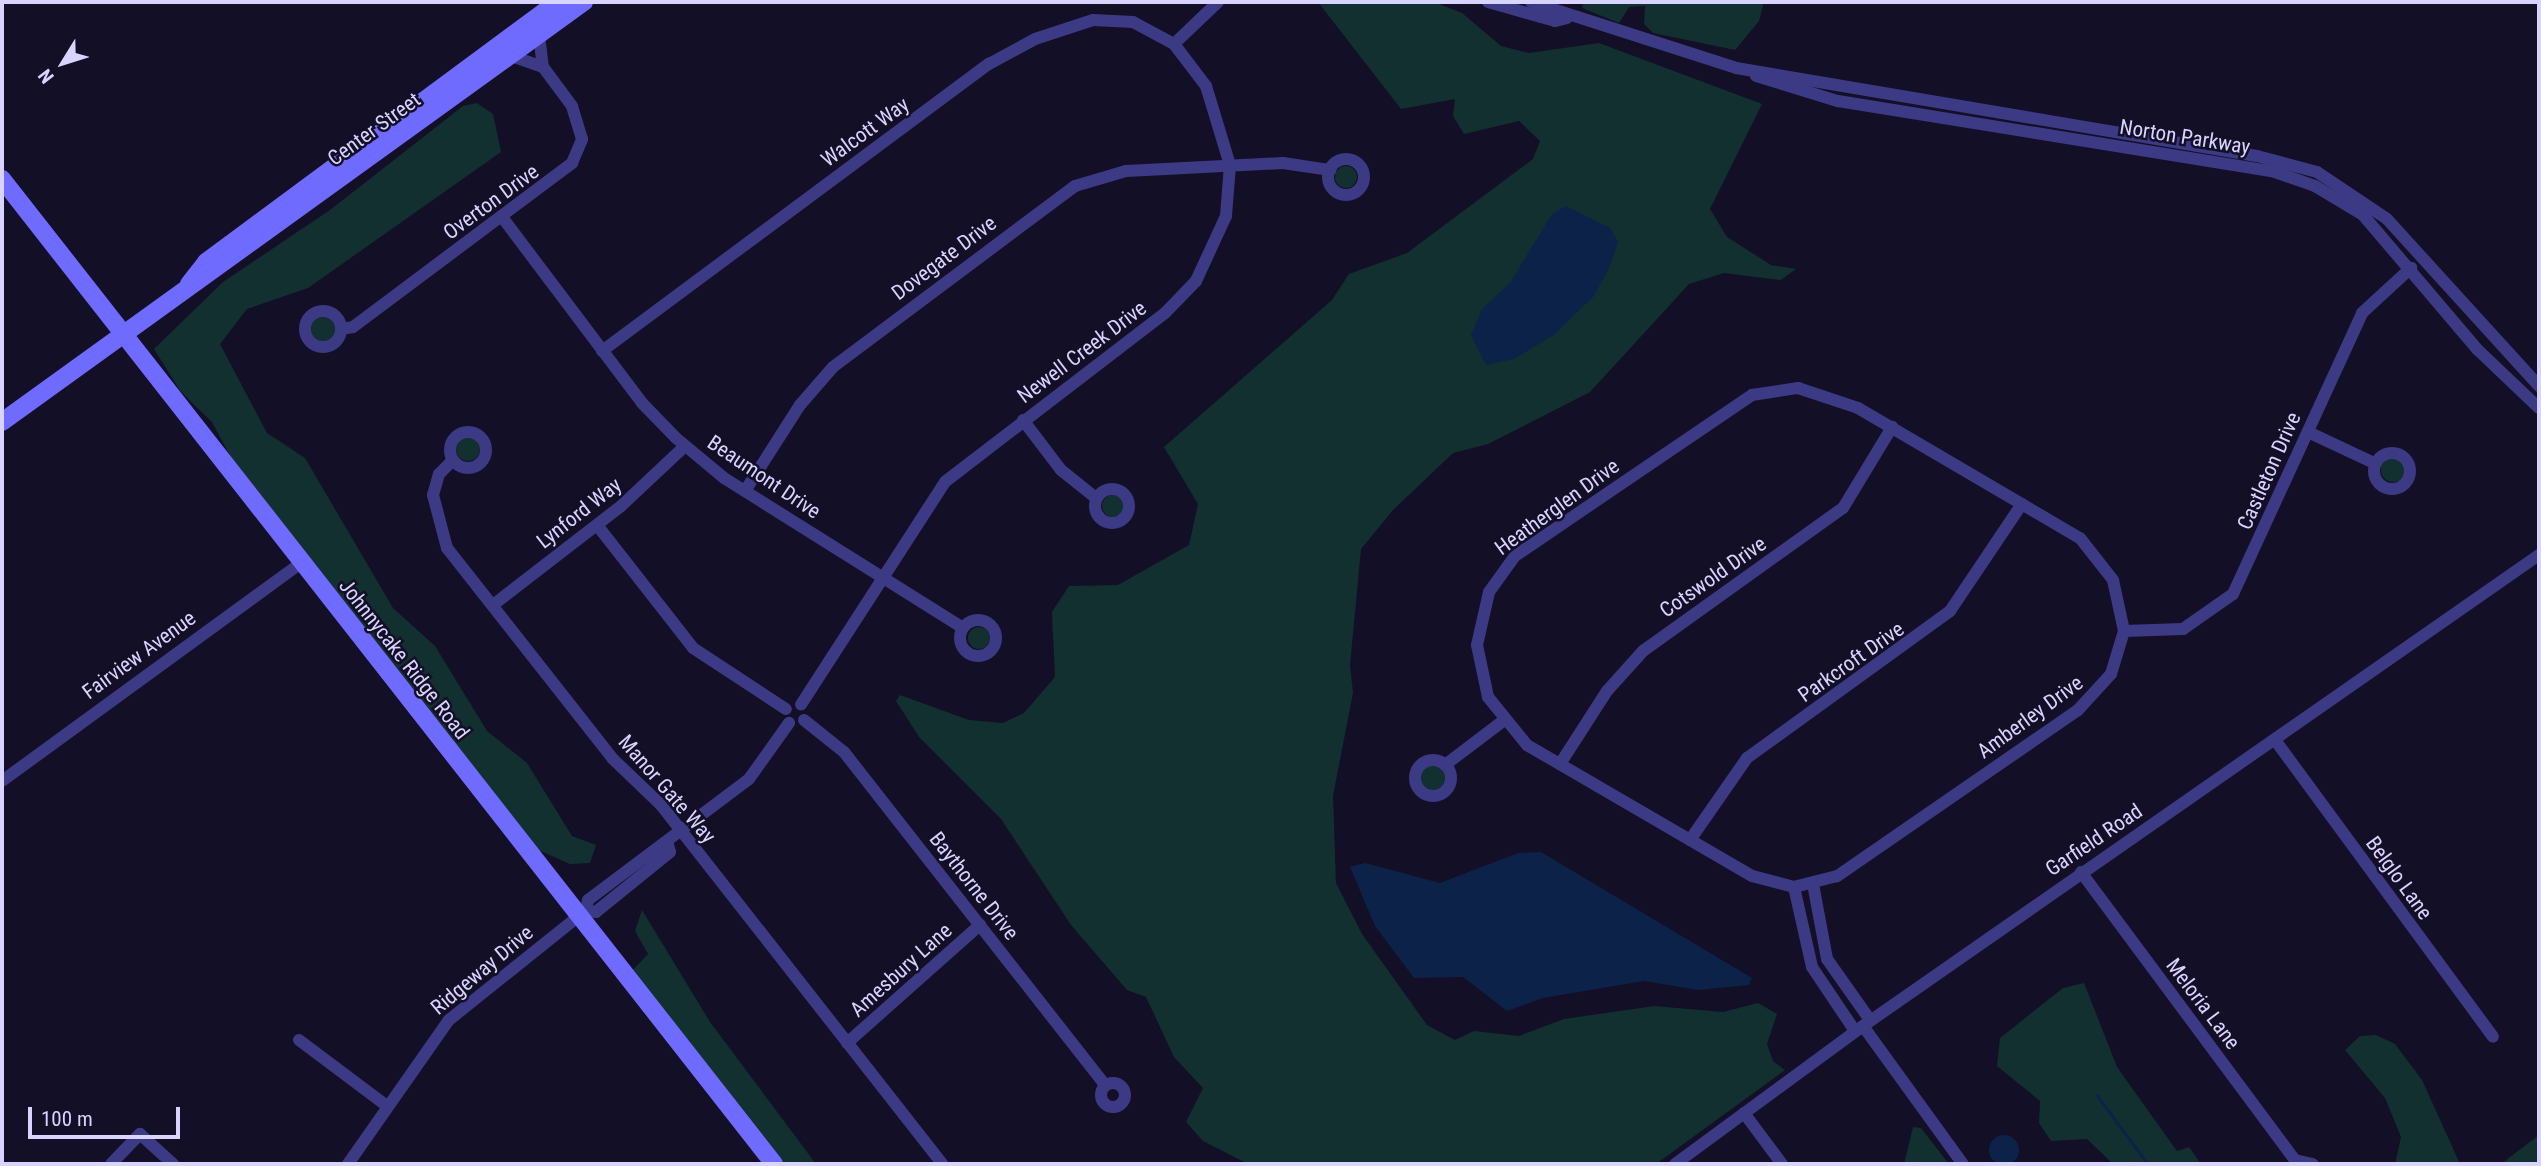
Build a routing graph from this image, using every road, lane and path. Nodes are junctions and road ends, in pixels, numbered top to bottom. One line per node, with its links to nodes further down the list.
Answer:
1 (556, 2): 17 (main road, Center Street)
2 (584, 2): 7 (main road, Center Street)
3 (1218, 2): 8 (street)
4 (1488, 2): 6 (street, Norton Parkway)
5 (1531, 2): 6 (street, Norton Parkway)
6 (1567, 18): 11 (street, Norton Parkway)
7 (539, 35): 9 (main road, Center Street); 10 (street, Overton Drive)
8 (1174, 44): 12 (street, Newell Creek Drive); 20 (street, Walcott Way)
9 (511, 57): 10 (street); 17 (main road, Center Street)
10 (543, 67): 15 (street, Overton Drive)
11 (1736, 68): 16 (street, Norton Parkway); 21 (street, Norton Parkway)
12 (1230, 165): 13 (street, Dovegate Drive); 24 (street, Newell Creek Drive); 31 (street, Dovegate Drive)
13 (1330, 170)
14 (2, 179): 19 (main road, Johnnycake Ridge Road)
15 (502, 217): 18 (street, Overton Drive); 20 (street, Beaumont Drive)
16 (2411, 268): 23 (street, Norton Parkway); 27 (street, Castleton Drive)
17 (187, 286): 19 (main road, Center Street)
18 (341, 329)
19 (122, 332): 25 (main road, Center Street); 36 (main road, Johnnycake Ridge Road)
20 (602, 351): 28 (street, Beaumont Drive)
21 (2539, 386)
22 (1784, 389): 26 (street, Amberley Drive); 44 (street, Heatherglen Drive)
23 (2539, 408)
24 (1023, 420): 32 (street); 37 (street, Newell Creek Drive)
25 (2, 422)
26 (1892, 427): 33 (street, Amberley Drive); 47 (street, Cotswold Drive)
27 (2308, 432): 30 (street); 40 (street, Castleton Drive)
28 (685, 446): 31 (street, Beaumont Drive); 34 (street, Lynford Way)
29 (453, 460): 38 (street, Manor Gate Way)
30 (2376, 464)
31 (745, 491): 37 (street, Beaumont Drive)
32 (1096, 498)
33 (2022, 504): 40 (street, Amberley Drive); 51 (street, Parkcroft Drive)
34 (597, 525): 38 (street, Lynford Way); 42 (street)
35 (2539, 555): 46 (street, Garfield Road)
36 (301, 563): 49 (street, Fairview Avenue); 54 (main road, Johnnycake Ridge Road)
37 (881, 576): 39 (street, Beaumont Drive); 41 (street, Newell Creek Drive)
38 (493, 605): 50 (street, Manor Gate Way)
39 (963, 628)
40 (2124, 631): 53 (street, Amberley Drive)
41 (801, 705): 42 (street); 43 (street)
42 (786, 709): 45 (street)
43 (804, 720): 45 (street); 55 (street, Baythorne Drive)
44 (1503, 721): 47 (street, Heatherglen Drive); 48 (street)
45 (789, 723): 50 (street)
46 (2275, 740): 52 (street, Garfield Road); 57 (street, Belglo Lane)
47 (1560, 764): 51 (street, Heatherglen Drive)
48 (1445, 765)
49 (2, 781)
50 (683, 834): 54 (street); 59 (street, Manor Gate Way)
51 (1690, 840): 53 (street, Heatherglen Drive)
52 (2081, 872): 56 (street, Garfield Road); 63 (street, Meloria Lane)
53 (1804, 886): 56 (street); 56 (street)
54 (582, 914): 61 (street, Ridgeway Drive); 67 (main road, Johnnycake Ridge Road)
55 (980, 925): 59 (street, Amesbury Lane); 60 (street, Baythorne Drive)
56 (1863, 1026): 62 (street, Garfield Road); 71 (street)
57 (2493, 1037)
58 (299, 1041): 61 (street)
59 (847, 1043): 68 (street, Manor Gate Way)
60 (1105, 1085)
61 (387, 1106): 66 (street, Ridgeway Drive)
62 (1745, 1113): 69 (street, Garfield Road); 70 (street)
63 (2294, 1162): 72 (street, Meloria Lane)
64 (111, 1164): 65 (street)
65 (173, 1164)
66 (348, 1164)
67 (774, 1164)
68 (942, 1164)
69 (1675, 1164)
70 (1782, 1164)
71 (1963, 1164)
72 (2313, 1164)

